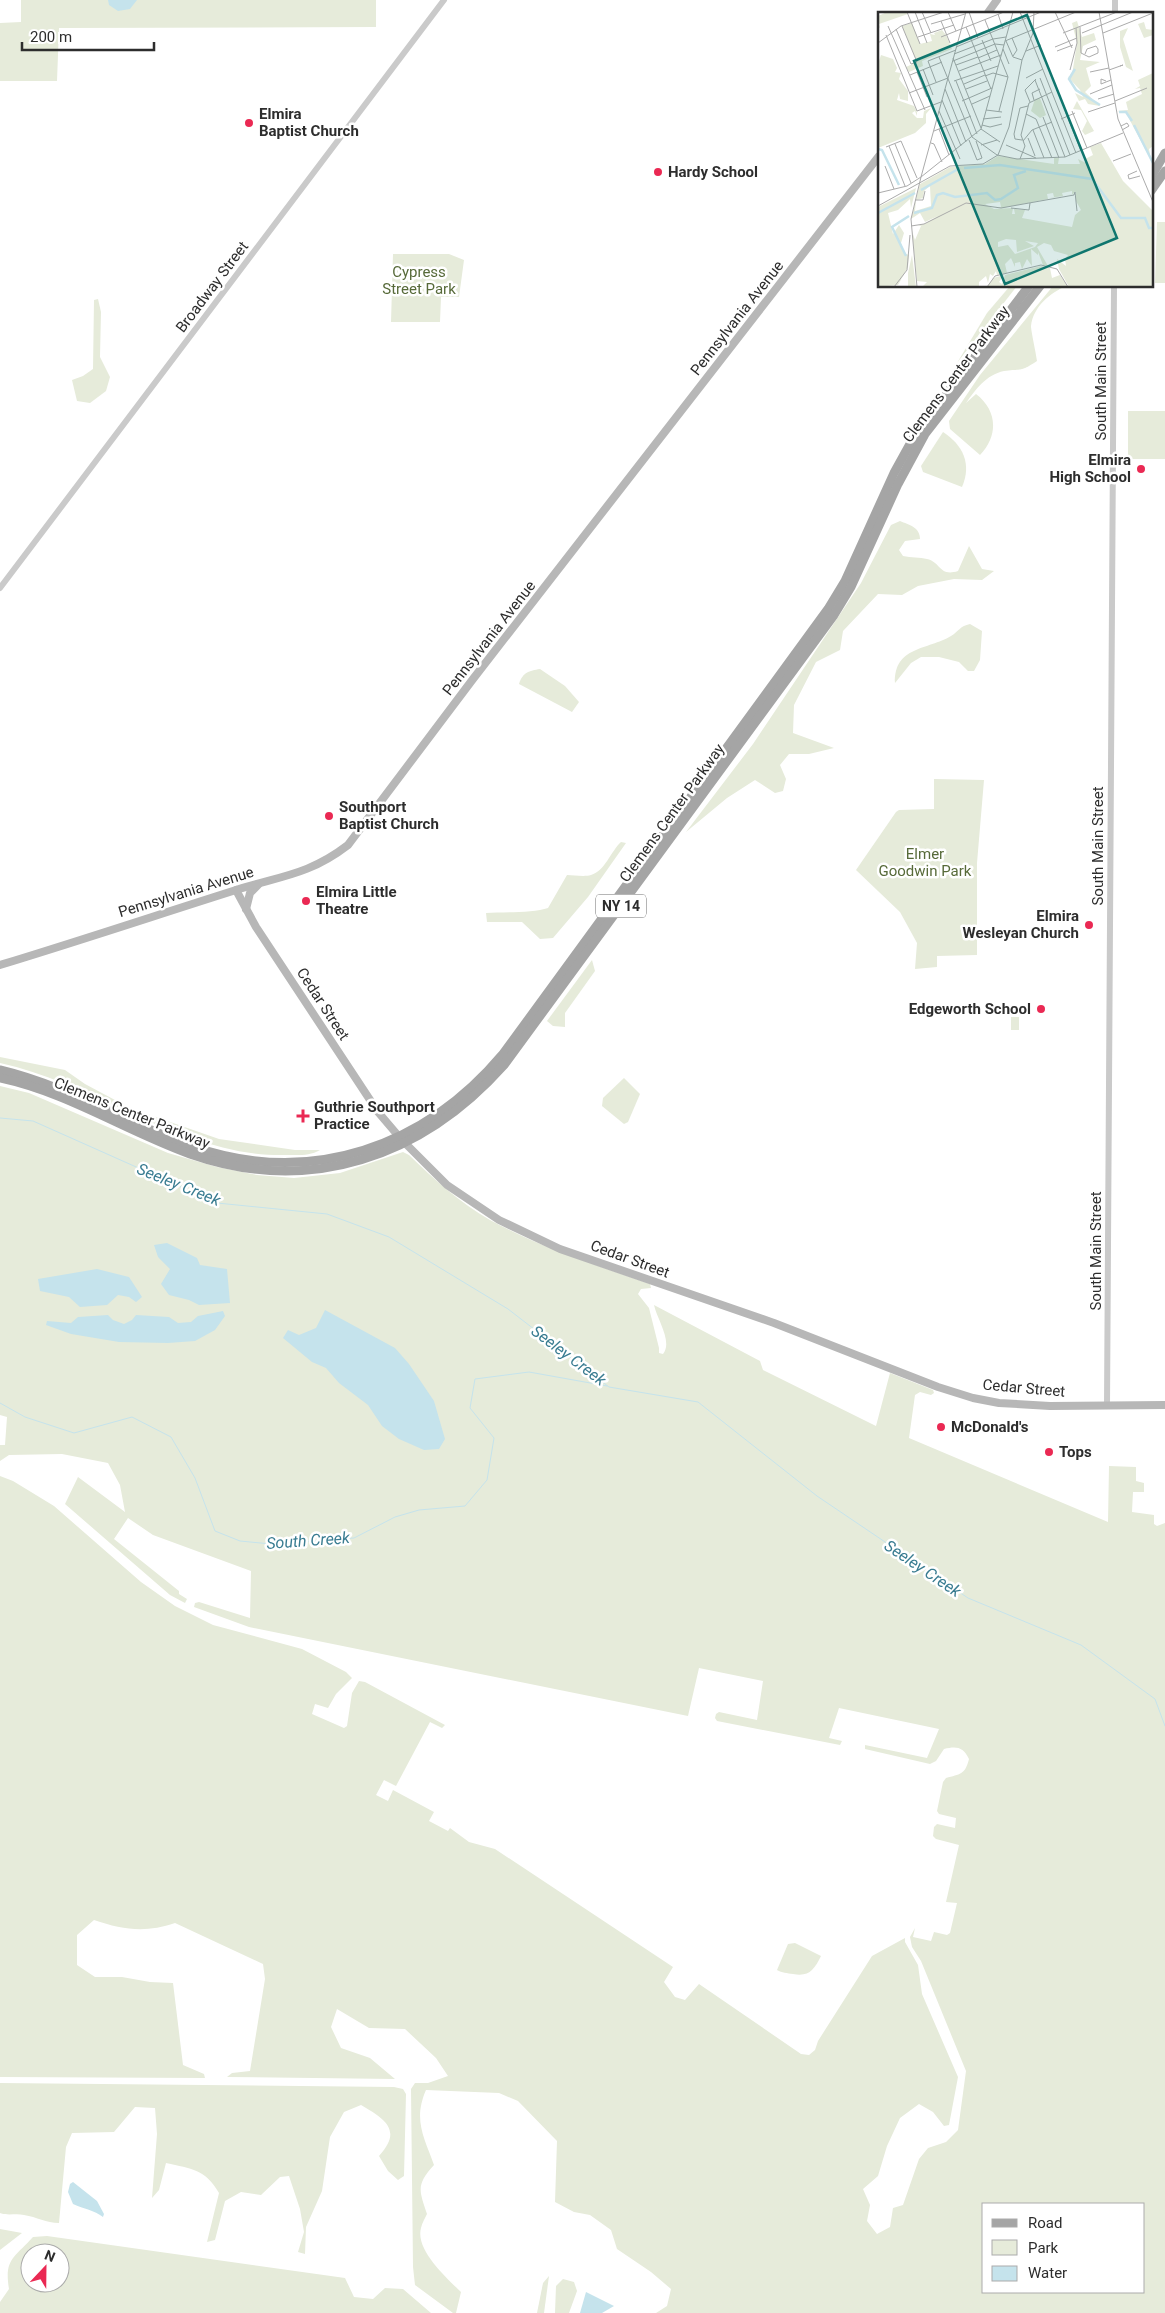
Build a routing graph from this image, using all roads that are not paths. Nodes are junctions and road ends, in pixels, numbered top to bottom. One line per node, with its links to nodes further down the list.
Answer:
1 (444, 0): 12 (street, Broadway Street)
2 (997, 0): 3 (main road)
3 (988, 12)
4 (1165, 153): 7 (main road)
5 (878, 157): 13 (main road, Pennsylvania Avenue)
6 (1165, 171): 8 (main road)
7 (1152, 175)
8 (1152, 190)
9 (1027, 288): 19 (main road, Clemens Center Parkway / NY 14)
10 (1038, 288): 19 (main road, Clemens Center Parkway / NY 14)
11 (1114, 288): 20 (street, South Main Street)
12 (0, 588)
13 (258, 884): 14 (main road, Pennsylvania Avenue); 15 (main road)
14 (236, 890): 15 (main road, Cedar Street); 16 (main road, Pennsylvania Avenue)
15 (246, 909): 19 (main road, Cedar Street)
16 (0, 965)
17 (0, 1070): 19 (main road, Clemens Center Parkway / NY 14)
18 (0, 1078): 19 (main road, Clemens Center Parkway / NY 14)
19 (402, 1140): 20 (main road, Cedar Street)
20 (1106, 1405): 21 (main road, Cedar Street)
21 (1165, 1405)

